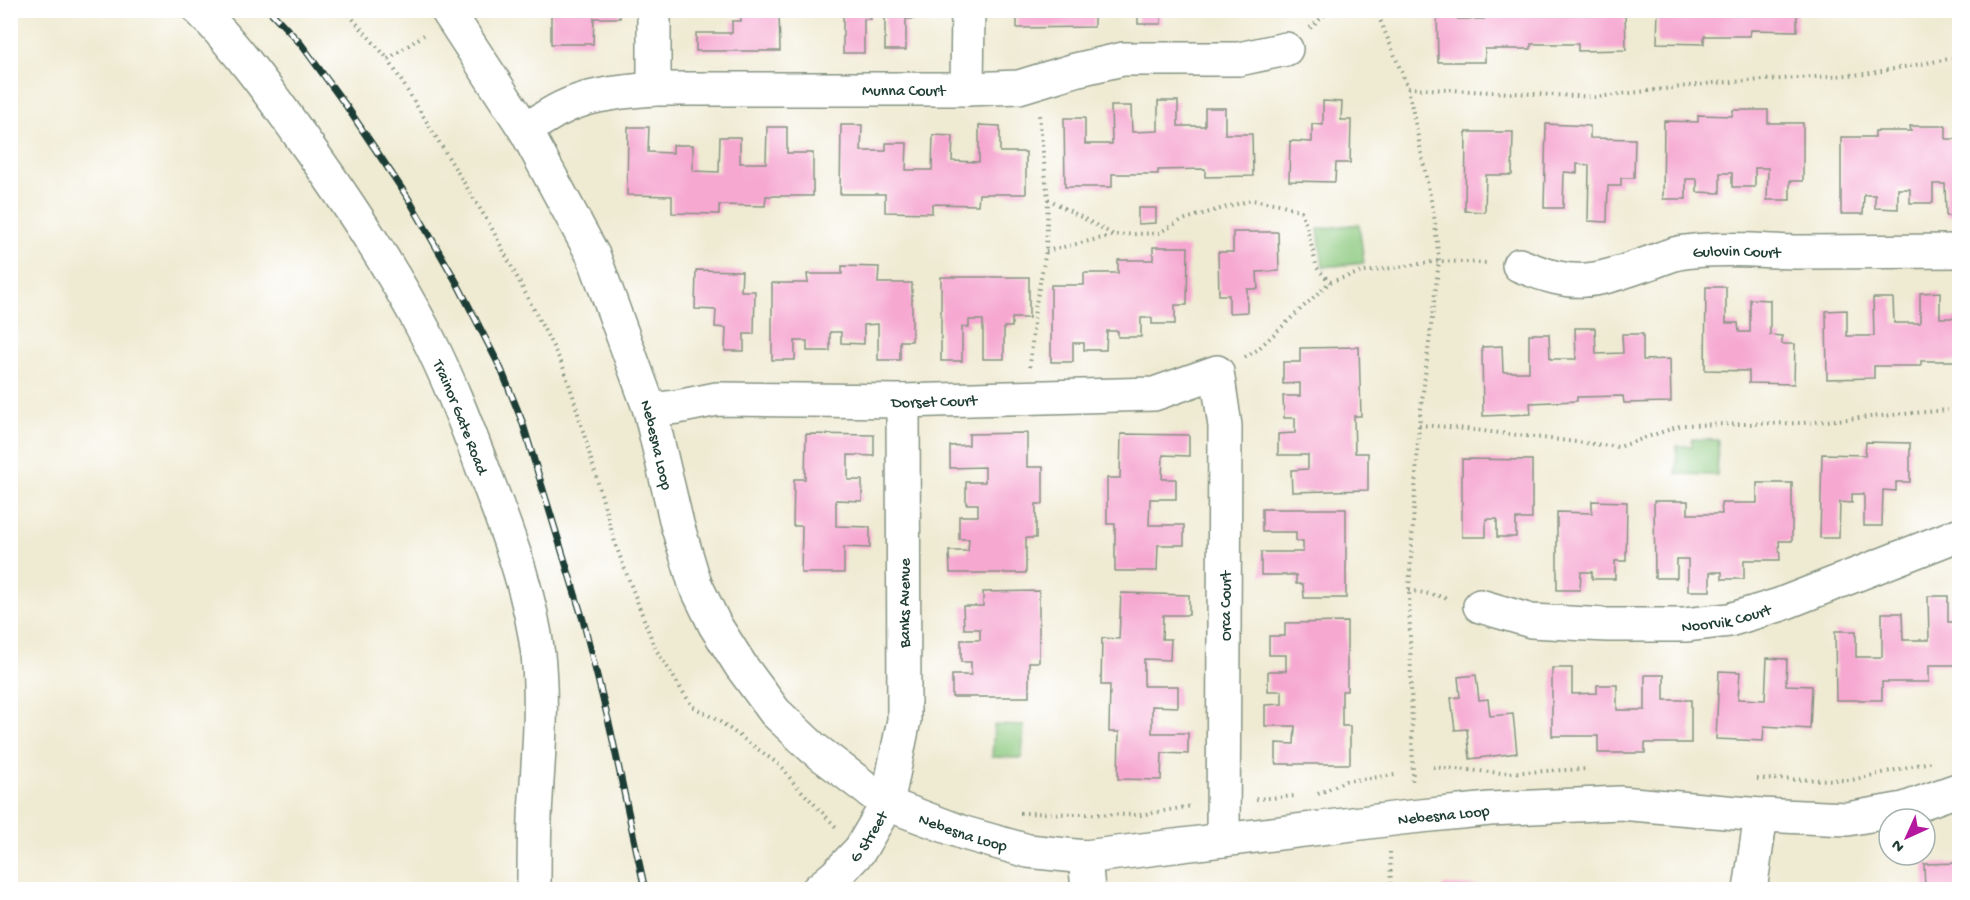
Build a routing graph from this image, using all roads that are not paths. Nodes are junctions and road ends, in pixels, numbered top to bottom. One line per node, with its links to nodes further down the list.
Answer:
1 (200, 10): 21 (street, Trainor Gate Road)
2 (654, 10): 6 (street)
3 (968, 10): 7 (street)
4 (437, 22): 8 (street, Nebesna Loop)
5 (1286, 49): 7 (street, Munna Court)
6 (654, 89): 7 (street, Munna Court); 8 (street, Munna Court)
7 (967, 90)
8 (526, 130): 13 (street, Nebesna Loop)
9 (1959, 251): 10 (street, Gulovin Court)
10 (1519, 265)
11 (1217, 372): 12 (street, Dorset Court); 19 (street, Orca Court)
12 (903, 401): 13 (street, Dorset Court); 17 (street, Banks Avenue)
13 (650, 410): 17 (street, Nebesna Loop)
14 (1959, 534): 15 (street, Noorvik Court)
15 (1480, 606)
16 (1959, 789): 18 (street, Nebesna Loop)
17 (887, 804): 20 (street, Nebesna Loop); 22 (street, G Street)
18 (1761, 815): 19 (street, Nebesna Loop); 24 (street)
19 (1223, 840): 20 (street, Nebesna Loop)
20 (1085, 857): 23 (street)
21 (534, 890)
22 (818, 890)
23 (1088, 890)
24 (1750, 890)

